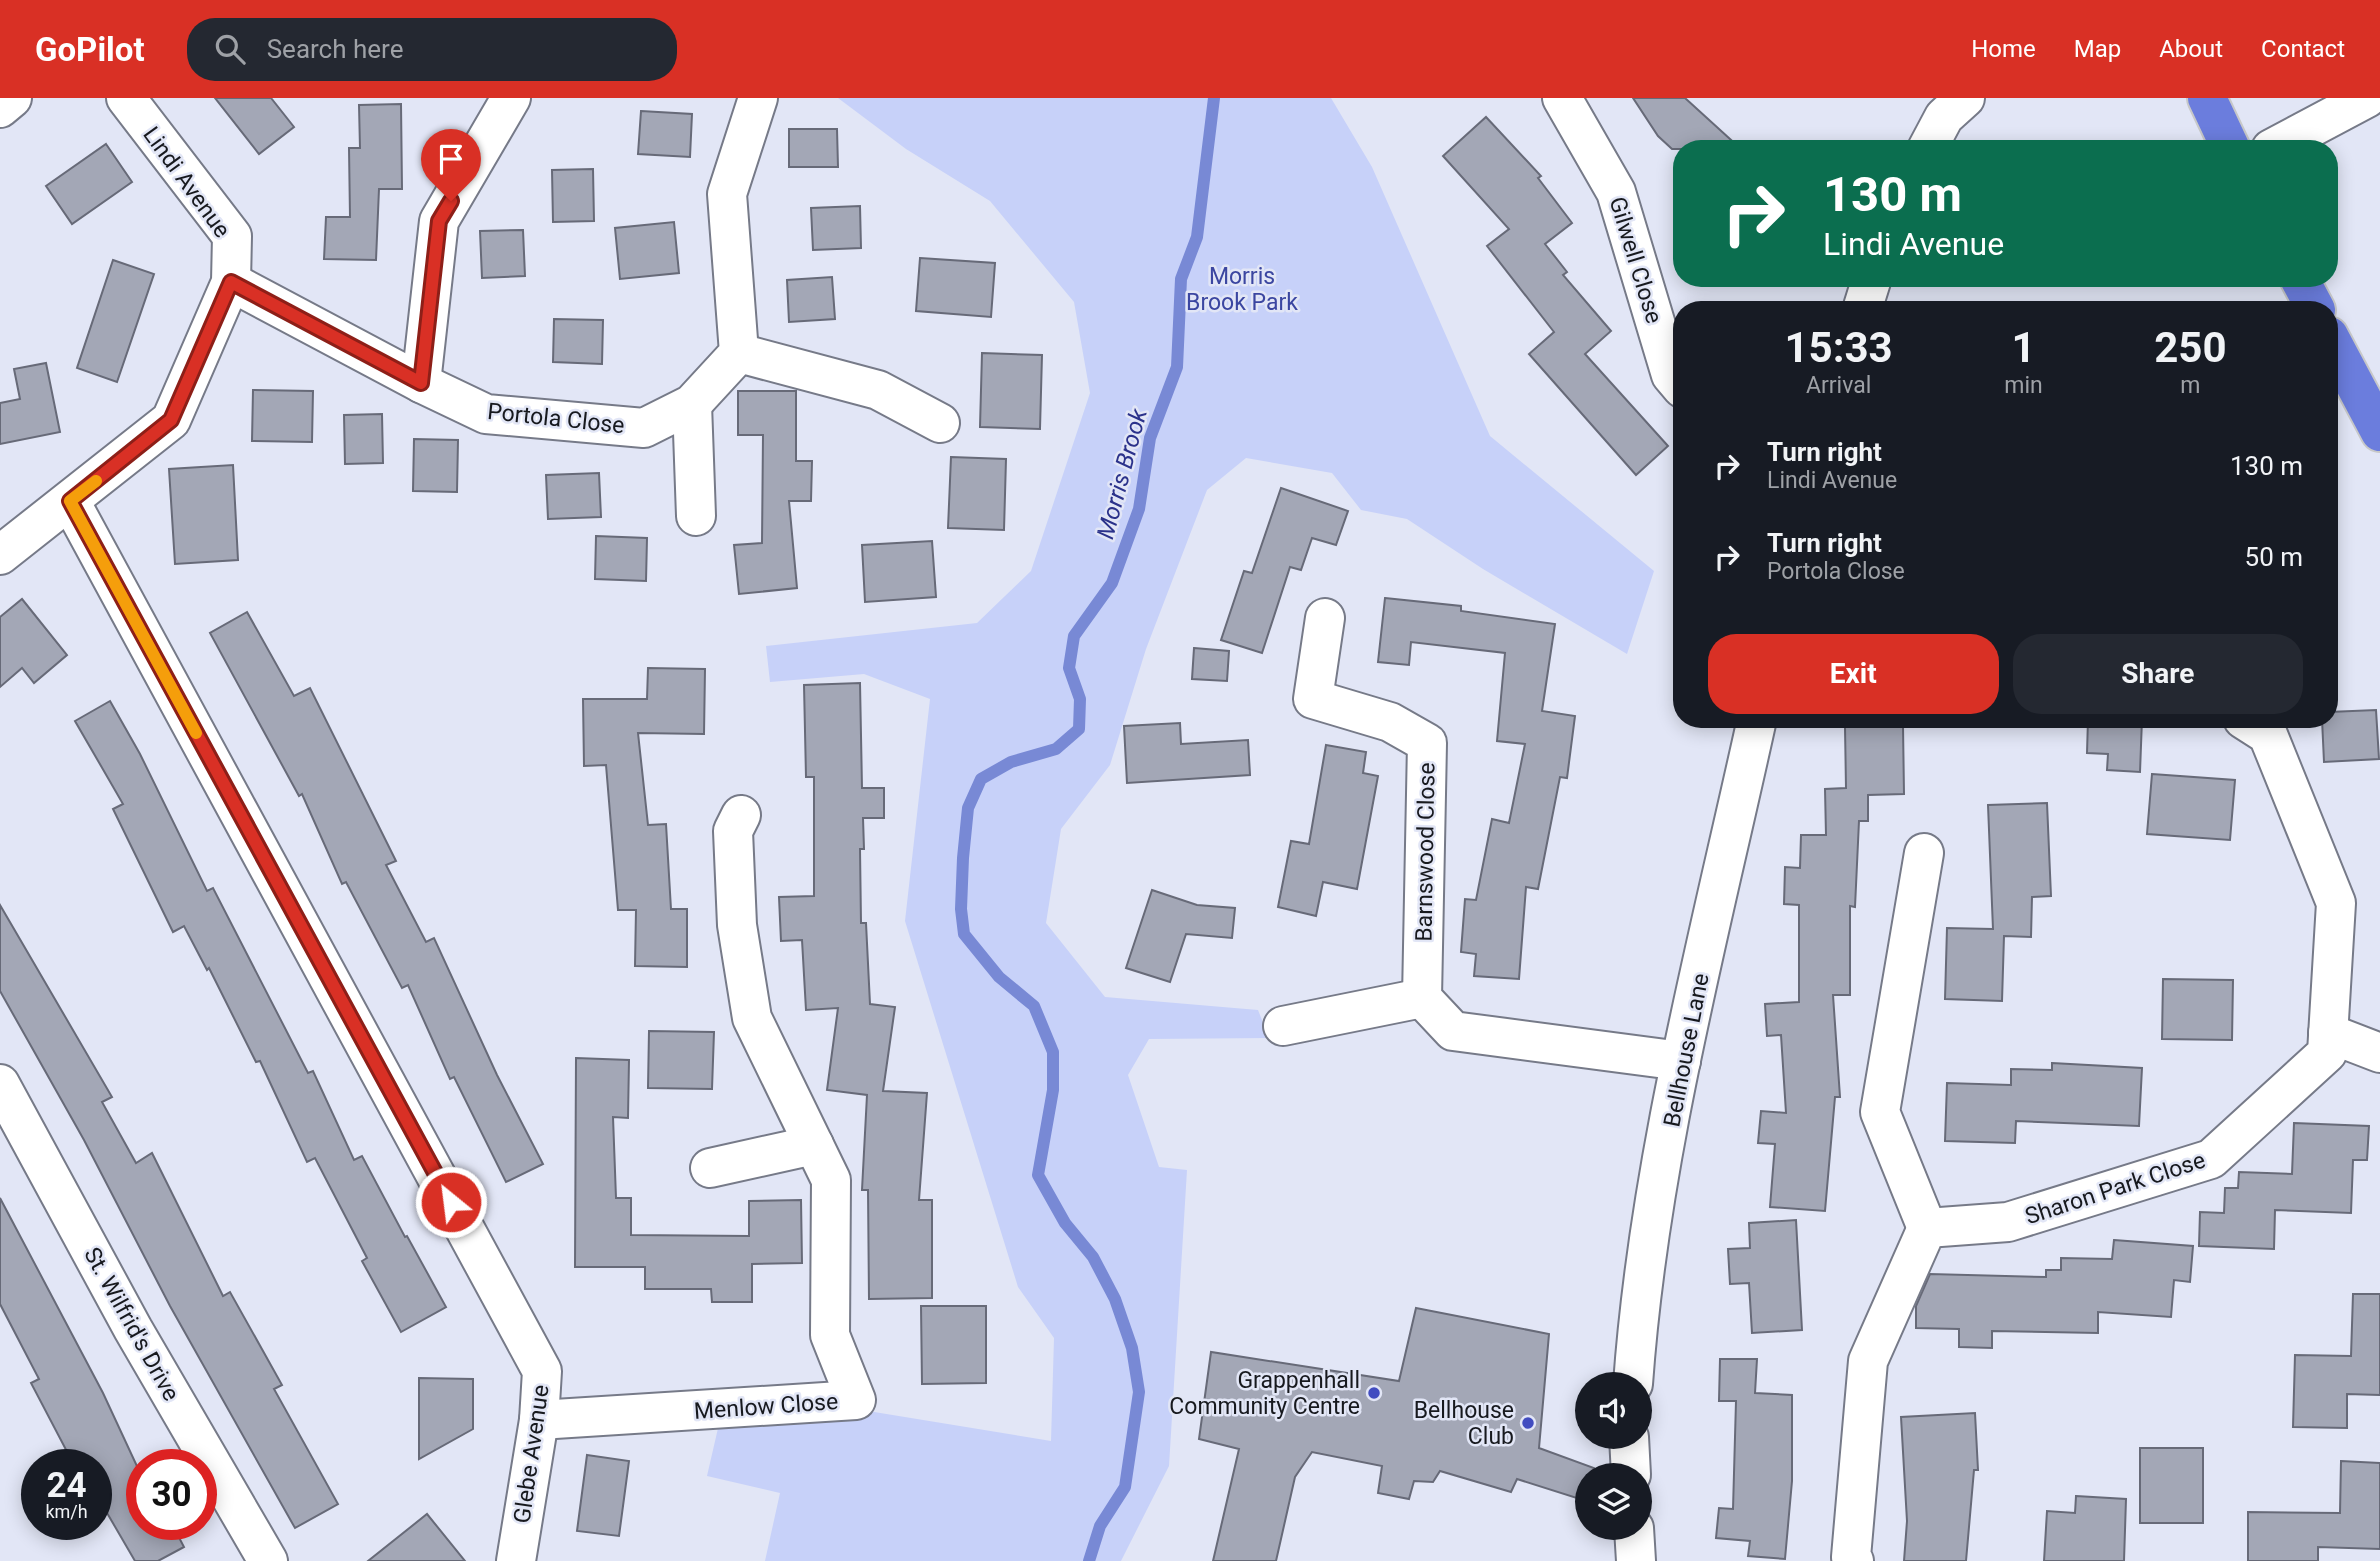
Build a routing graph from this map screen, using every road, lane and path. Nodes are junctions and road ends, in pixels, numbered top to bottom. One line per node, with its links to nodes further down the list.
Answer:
1 (12, 98): 9 (street)
2 (126, 98): 13 (street, Lindi Avenue)
3 (511, 98): 17 (street)
4 (758, 98): 15 (street)
5 (1562, 98): 16 (street, Gilwell Close)
6 (1965, 98): 10 (street)
7 (2207, 98): 11 (highway)
8 (2367, 98): 12 (street)
9 (0, 107)
10 (1932, 140)
11 (2227, 140)
12 (2288, 140)
13 (231, 282): 17 (street, Portola Close); 21 (street, Lindi Avenue)
14 (2338, 352): 20 (highway)
15 (738, 353): 18 (street, Portola Close); 19 (street)
16 (1673, 377)
17 (421, 383): 18 (street, Portola Close)
18 (692, 404): 22 (street)
19 (940, 423)
20 (2380, 432)
21 (70, 501): 23 (street, Lindi Avenue); 39 (street, Glebe Avenue)
22 (695, 516)
23 (0, 555)
24 (1325, 618): 29 (street, Barnswood Close)
25 (1755, 728): 33 (street, Bellhouse Lane)
26 (2258, 728): 31 (street, Sharon Park Close)
27 (741, 815): 35 (street, Menlow Close)
28 (1924, 853): 37 (street)
29 (1422, 998): 30 (street); 33 (street)
30 (1283, 1026)
31 (2328, 1033): 32 (street); 37 (street, Sharon Park Close)
32 (2380, 1053)
33 (1681, 1061): 38 (street, Bellhouse Lane)
34 (0, 1084): 41 (street, St. Wilfrid's Drive)
35 (814, 1145): 36 (street); 39 (street, Menlow Close)
36 (710, 1168)
37 (1927, 1228): 44 (street)
38 (1634, 1372)
39 (539, 1420): 42 (street, Glebe Avenue)
40 (1635, 1540): 43 (street)
41 (268, 1561)
42 (516, 1561)
43 (1636, 1561)
44 (1854, 1561)

